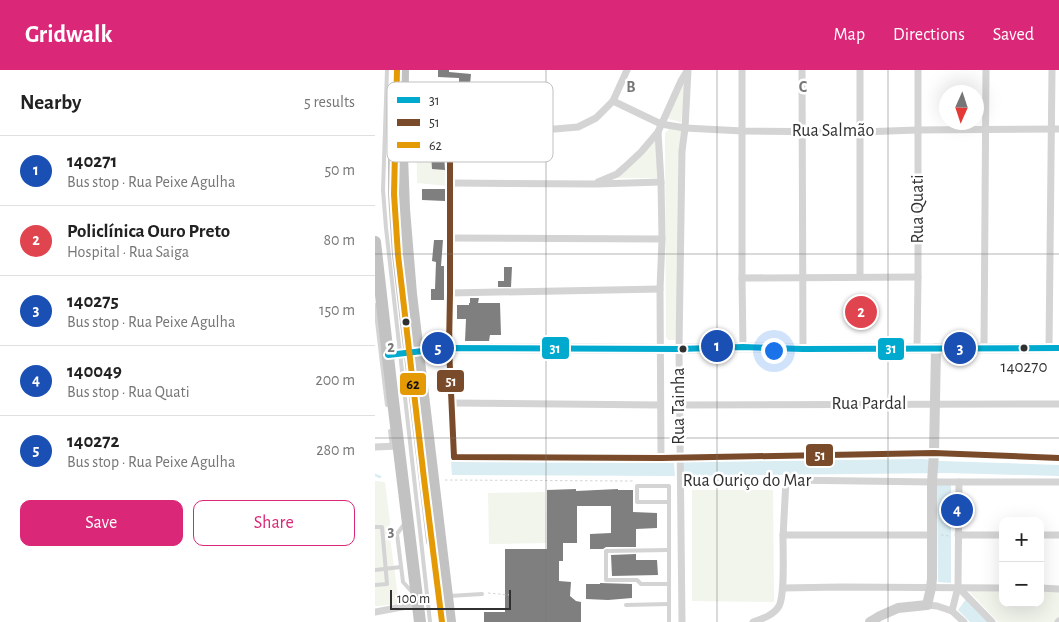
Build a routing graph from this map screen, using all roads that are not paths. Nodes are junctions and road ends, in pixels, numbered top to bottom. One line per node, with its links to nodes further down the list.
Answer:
1 (387, 70): 76 (lane, bridge)
2 (627, 70): 10 (street)
3 (688, 70): 11 (street); 12 (street, Rua Tainha)
4 (742, 70): 18 (street)
5 (802, 70): 19 (street)
6 (860, 70): 21 (street)
7 (917, 70): 17 (street, Rua Quati)
8 (986, 70): 14 (street)
9 (1052, 70): 15 (street)
10 (613, 101): 11 (street, Rua Salmão); 13 (street)
11 (661, 124): 12 (street, Rua Salmão); 20 (street)
12 (685, 128): 18 (street, Rua Salmão); 45 (street, Rua Tainha)
13 (553, 129)
14 (987, 129): 15 (street, Rua Salmão); 17 (street, Rua Salmão); 42 (street)
15 (1051, 129): 16 (street, Rua Salmão); 43 (street)
16 (1059, 129)
17 (917, 130): 21 (street, Rua Salmão); 32 (street, Rua Quati)
18 (743, 131): 19 (street, Rua Salmão); 33 (street)
19 (802, 131): 21 (street, Rua Salmão); 34 (street)
20 (658, 132): 25 (street, Rua Tainha); 27 (street)
21 (861, 132): 31 (street)
22 (394, 162): 76 (highway, bridge)
23 (402, 162): 47 (highway)
24 (450, 162): 26 (street)
25 (661, 182): 27 (street); 29 (street, Rua Tainha)
26 (450, 183): 27 (street); 28 (street)
27 (595, 184)
28 (450, 238): 29 (street); 36 (street)
29 (662, 239): 35 (street, Rua Tainha)
30 (375, 244): 37 (highway)
31 (860, 277): 32 (street); 34 (street)
32 (918, 277): 40 (street, Rua Quati)
33 (742, 278): 34 (street); 38 (street)
34 (802, 278): 46 (street)
35 (660, 289): 36 (street); 44 (street, Rua Tainha)
36 (451, 293): 39 (street)
37 (377, 307): 48 (highway); 56 (lane)
38 (743, 347): 45 (street); 46 (street)
39 (449, 348): 44 (street); 47 (street); 51 (street)
40 (917, 348): 41 (street); 46 (street)
41 (936, 348): 42 (street); 52 (street)
42 (984, 348): 43 (street)
43 (1054, 348)
44 (661, 349): 45 (street); 54 (street, Rua Tainha)
45 (679, 349): 55 (street, Rua Tainha)
46 (803, 349)
47 (418, 352): 48 (street); 49 (highway)
48 (388, 355): 50 (highway)
49 (423, 397): 50 (highway); 92 (highway)
50 (393, 401): 58 (highway)
51 (451, 403): 54 (street); 61 (street, Rua Ouriço do Mar)
52 (936, 404): 53 (street, Rua Pardal); 55 (street, Rua Pardal); 60 (street)
53 (1059, 404)
54 (660, 405): 61 (street, Rua Tainha)
55 (679, 405): 63 (street, Rua Tainha)
56 (388, 414)
57 (389, 423): 58 (lane)
58 (396, 446): 59 (street); 68 (highway)
59 (375, 447)
60 (934, 456): 62 (street, Rua Ouriço do Mar); 63 (street, Rua Ouriço do Mar); 64 (street)
61 (661, 458): 63 (street, Rua Ouriço do Mar)
62 (1059, 458)
63 (679, 459): 78 (street, Rua Tainha)
64 (933, 481): 65 (street, Rua Ouriço do Mar); 70 (street, Rua Ouriço do Mar); 71 (street)
65 (955, 481): 66 (street, Rua Ouriço do Mar); 72 (street)
66 (1059, 482)
67 (669, 502): 67 (lane); 77 (lane)
68 (407, 518): 80 (lane); 93 (highway)
69 (375, 527): 81 (lane)
70 (783, 535): 71 (street); 86 (street)
71 (934, 535): 87 (street)
72 (955, 535): 73 (street); 85 (street)
73 (999, 535)
74 (1044, 535): 75 (street)
75 (1059, 535)
76 (426, 541): 100 (lane); 101 (highway)
77 (669, 541): 78 (lane); 79 (lane)
78 (681, 541): 104 (street, Rua Tainha)
79 (669, 550): 83 (lane); 83 (lane)
80 (401, 568): 81 (lane); 93 (lane)
81 (385, 569): 82 (lane); 84 (lane)
82 (375, 570)
83 (669, 584): 94 (lane)
84 (375, 585)
85 (958, 587): 87 (street); 88 (street); 97 (street); 108 (street)
86 (783, 588): 87 (street); 105 (street)
87 (931, 588): 96 (street)
88 (999, 588)
89 (1044, 588): 90 (street)
90 (1059, 589)
91 (482, 594): 92 (lane)
92 (447, 596): 102 (highway)
93 (417, 601): 98 (street); 99 (highway)
94 (669, 604): 95 (lane); 103 (lane)
95 (626, 605)
96 (927, 605): 97 (street); 106 (street)
97 (952, 610): 107 (street)
98 (375, 614)
99 (420, 622)
100 (430, 622)
101 (443, 622)
102 (450, 622)
103 (669, 622)
104 (682, 622)
105 (753, 622)
106 (870, 622)
107 (964, 622)
108 (992, 622)

